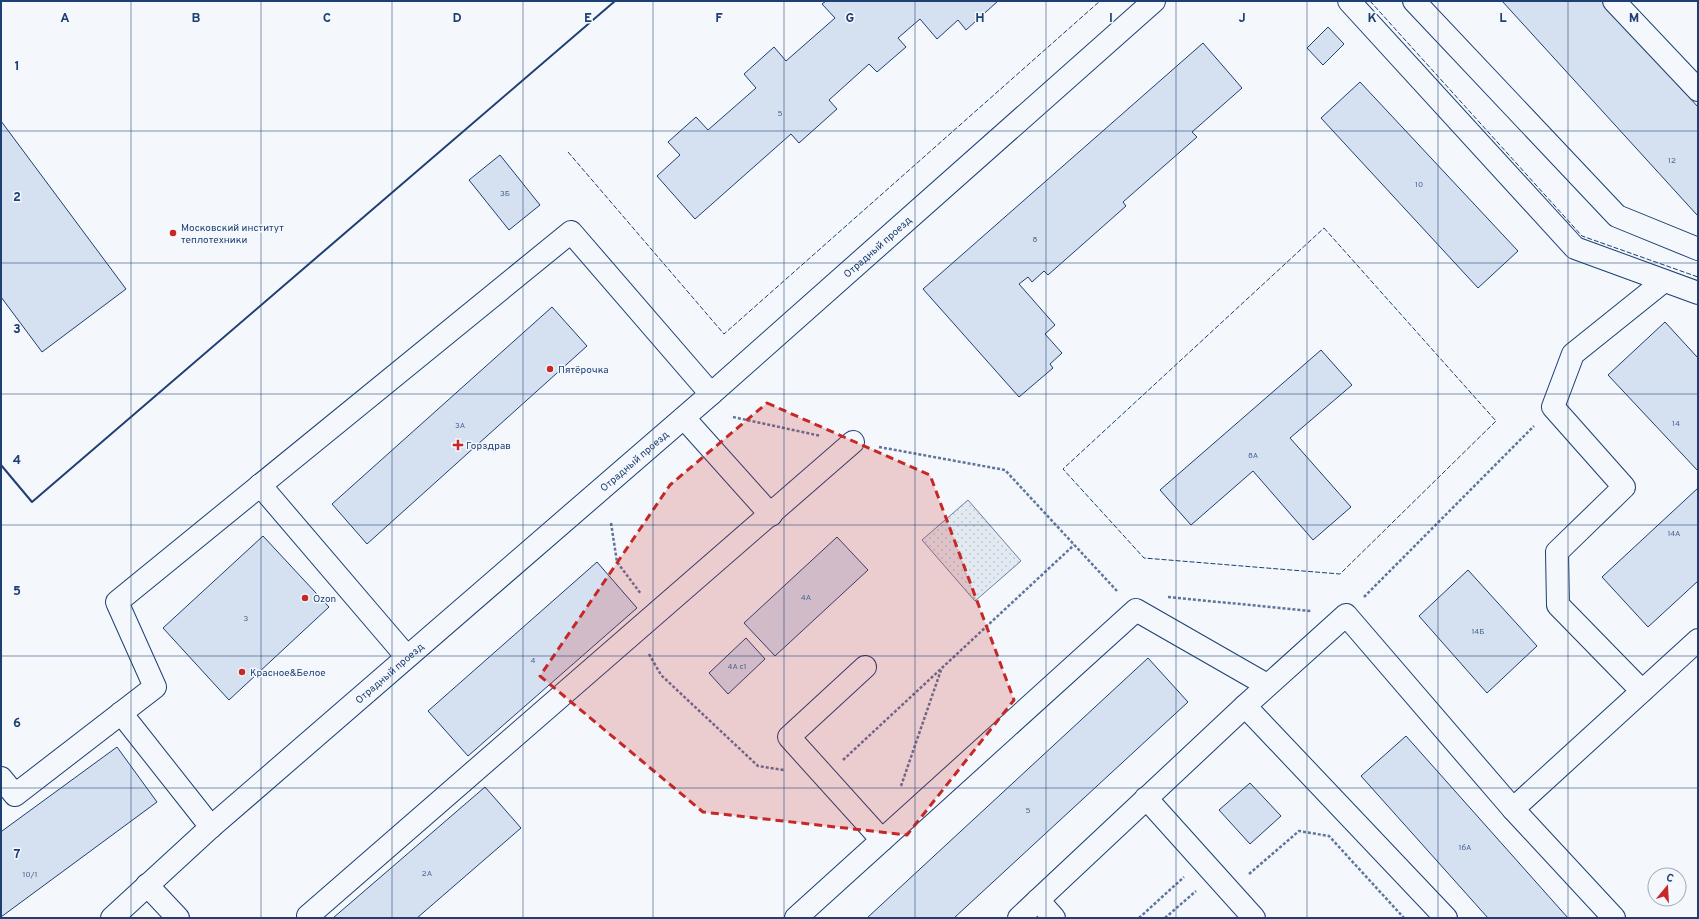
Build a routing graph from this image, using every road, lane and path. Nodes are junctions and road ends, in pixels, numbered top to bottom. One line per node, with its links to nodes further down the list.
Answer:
1 (1154, 1): 9 (street, Отрадный проезд)
2 (1349, 1): 7 (street)
3 (1414, 1): 6 (street)
4 (1614, 1): 5 (street)
5 (1698, 90)
6 (1698, 249)
7 (1664, 280): 8 (street); 10 (street)
8 (1698, 293)
9 (711, 394): 12 (street, Отрадный проезд); 14 (street)
10 (1553, 407): 21 (path); 28 (street)
11 (733, 417): 13 (path)
12 (684, 418): 15 (street); 24 (street, Отрадный проезд)
13 (853, 442): 15 (street); 17 (path)
14 (260, 485): 24 (street); 30 (street)
15 (771, 514): 20 (street)
16 (611, 523): 20 (path)
17 (1074, 545): 19 (path); 26 (path)
18 (1165, 597): 21 (path)
19 (1136, 610): 27 (street); 37 (street)
20 (657, 615): 22 (street)
21 (1346, 615): 27 (street); 35 (street)
22 (636, 633): 31 (path); 42 (street)
23 (1698, 640): 28 (street)
24 (407, 657): 36 (street, Отрадный проезд)
25 (865, 667): 31 (street)
26 (942, 668): 31 (path); 33 (path)
27 (1267, 685): 29 (street)
28 (1642, 691): 35 (street)
29 (1245, 706): 34 (street); 52 (street)
30 (121, 713): 32 (street); 36 (street)
31 (826, 777): 37 (street)
32 (1, 778)
33 (901, 788)
34 (1146, 798): 38 (street); 41 (street)
35 (1513, 809): 53 (street)
36 (211, 827): 39 (street, Отрадный проезд)
37 (882, 840): 45 (street)
38 (1208, 867): 40 (street); 48 (path); 49 (path)
39 (147, 885): 43 (street, Отрадный проезд); 44 (street)
40 (1229, 892): 50 (street); 51 (path)
41 (1038, 900): 46 (street); 47 (street)
42 (308, 916)
43 (112, 918)
44 (178, 918)
45 (796, 918)
46 (1019, 918)
47 (1054, 918)
48 (1140, 918)
49 (1165, 918)
50 (1254, 918)
51 (1404, 918)
52 (1446, 918)
53 (1614, 918)

